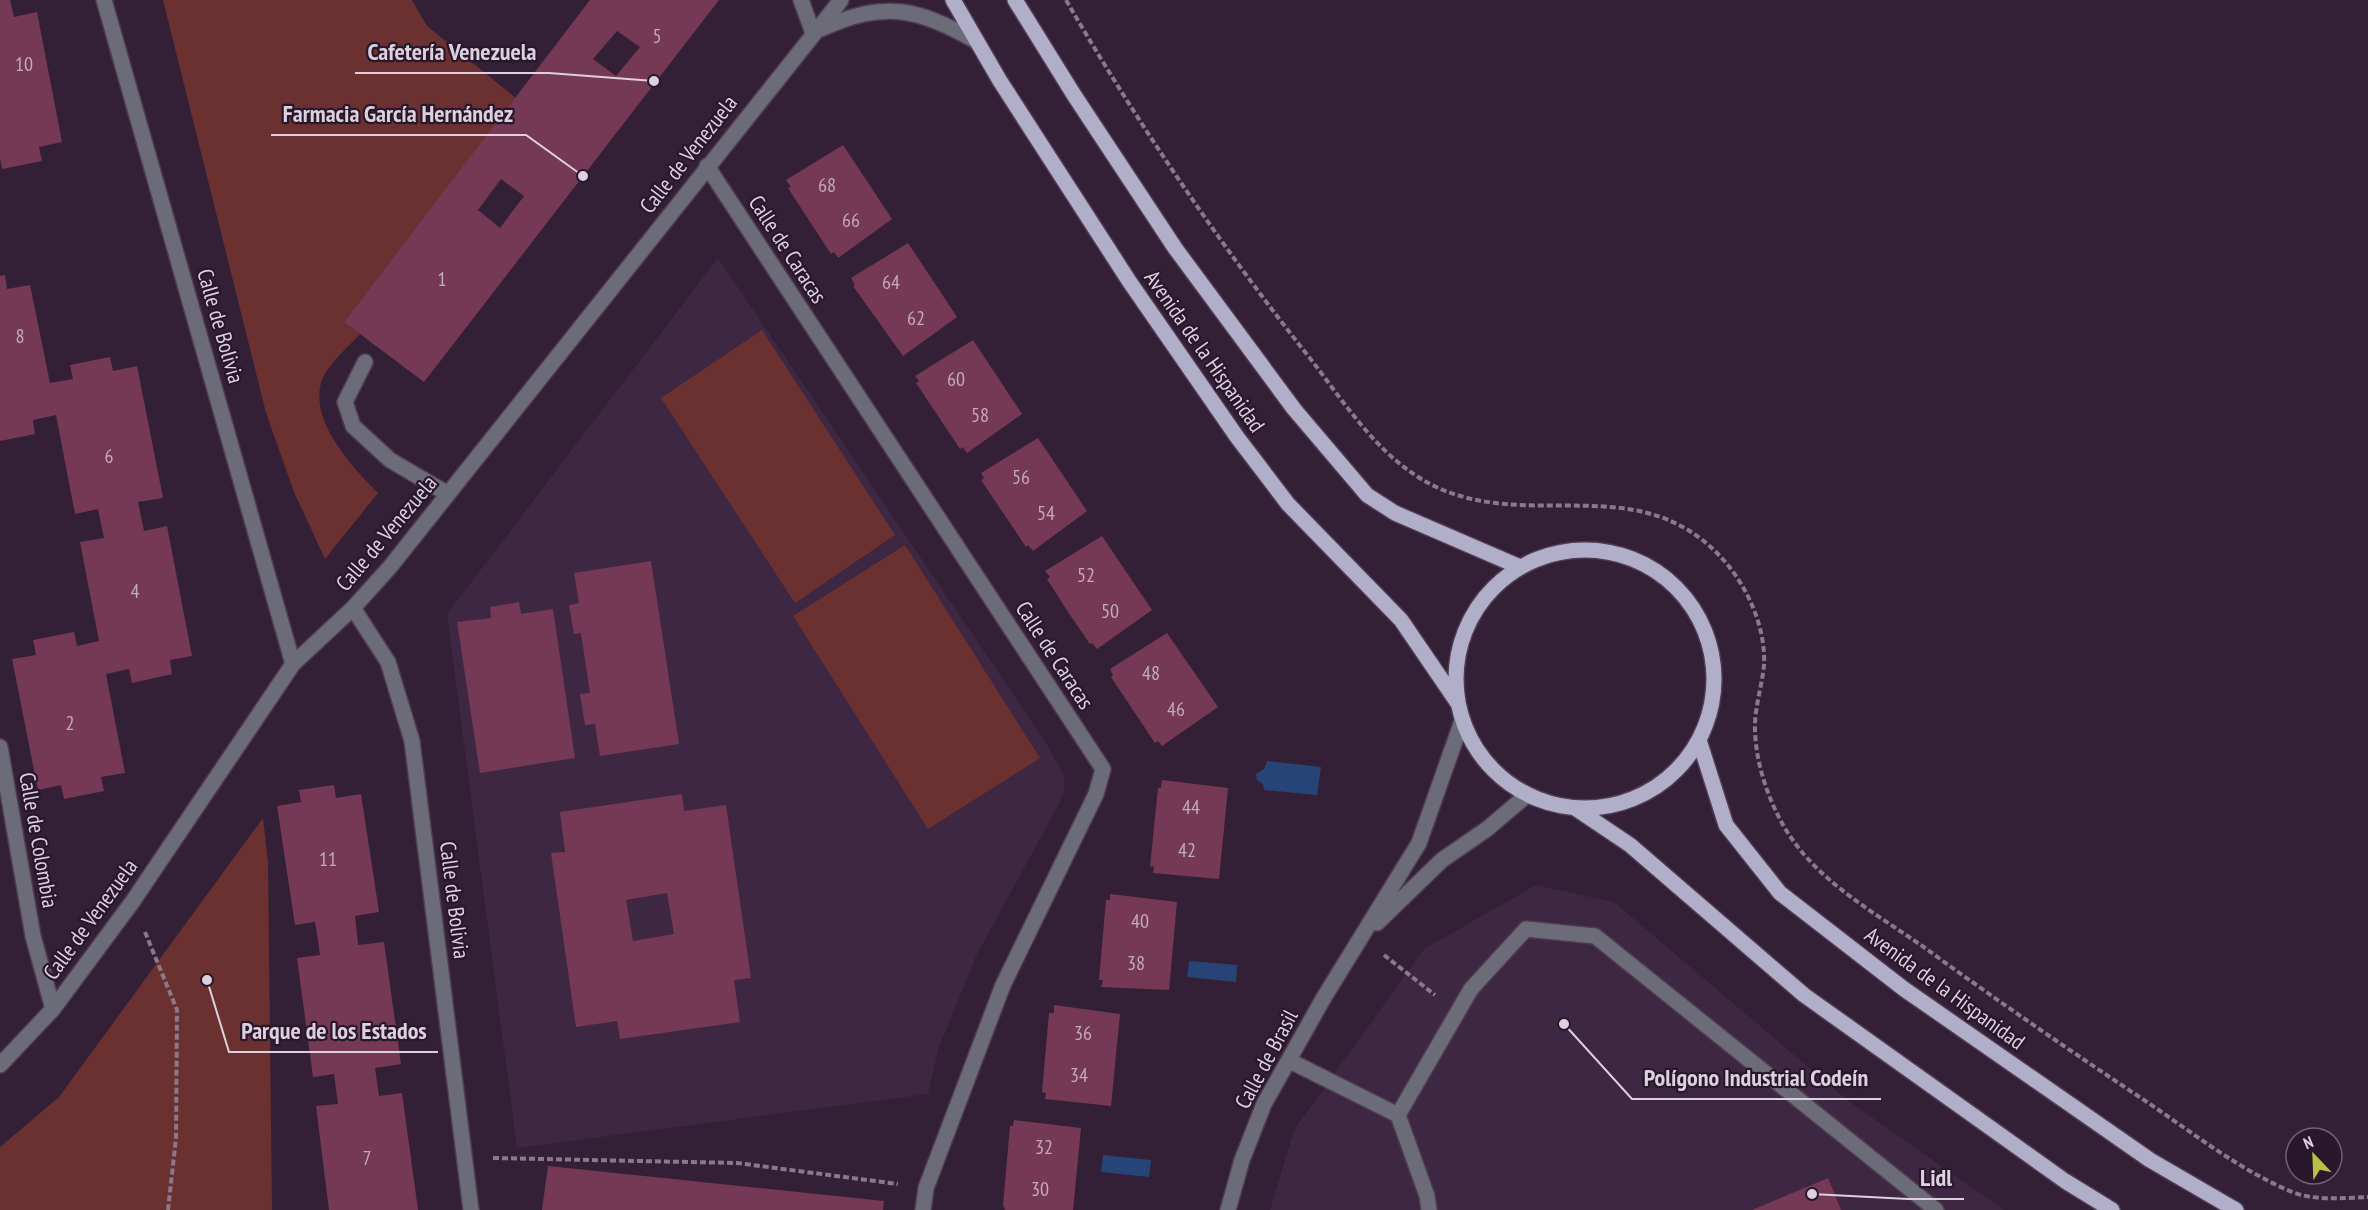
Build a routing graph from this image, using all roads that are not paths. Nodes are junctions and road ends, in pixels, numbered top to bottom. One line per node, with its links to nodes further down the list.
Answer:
1 (104, 0): 13 (street, Calle de Bolivia)
2 (801, 0): 6 (street)
3 (841, 0): 6 (street, Calle de Venezuela)
4 (953, 0): 7 (main road, Avenida de la Hispanidad)
5 (1015, 0): 11 (main road, Avenida de la Hispanidad)
6 (813, 33): 7 (street, Calle de Venezuela); 8 (street, Calle de Venezuela)
7 (976, 40): 14 (main road, Avenida de la Hispanidad)
8 (707, 166): 10 (street, Calle de Venezuela); 26 (street, Calle de Caracas)
9 (365, 362): 10 (street)
10 (448, 494): 12 (street, Calle de Venezuela)
11 (1520, 567): 14 (main road); 16 (main road)
12 (353, 608): 13 (street, Calle de Venezuela); 25 (street, Calle de Bolivia)
13 (293, 664): 21 (street, Calle de Venezuela)
14 (1457, 702): 15 (main road)
15 (1462, 721): 18 (main road); 20 (street, Calle de Brasil)
16 (1699, 740): 19 (main road); 31 (main road, Avenida de la Hispanidad)
17 (0, 747): 21 (street, Calle de Colombia)
18 (1527, 795): 19 (main road); 20 (street, Calle de Brasil)
19 (1575, 808): 30 (main road)
20 (1362, 938): 22 (street, Calle de Brasil)
21 (53, 1010): 23 (street, Calle de Venezuela)
22 (1290, 1060): 24 (street); 27 (street, Calle de Brasil)
23 (0, 1065)
24 (1398, 1115): 28 (street); 29 (street)
25 (471, 1210)
26 (923, 1210)
27 (1228, 1210)
28 (1429, 1210)
29 (1936, 1210)
30 (2112, 1210)
31 (2236, 1210)

